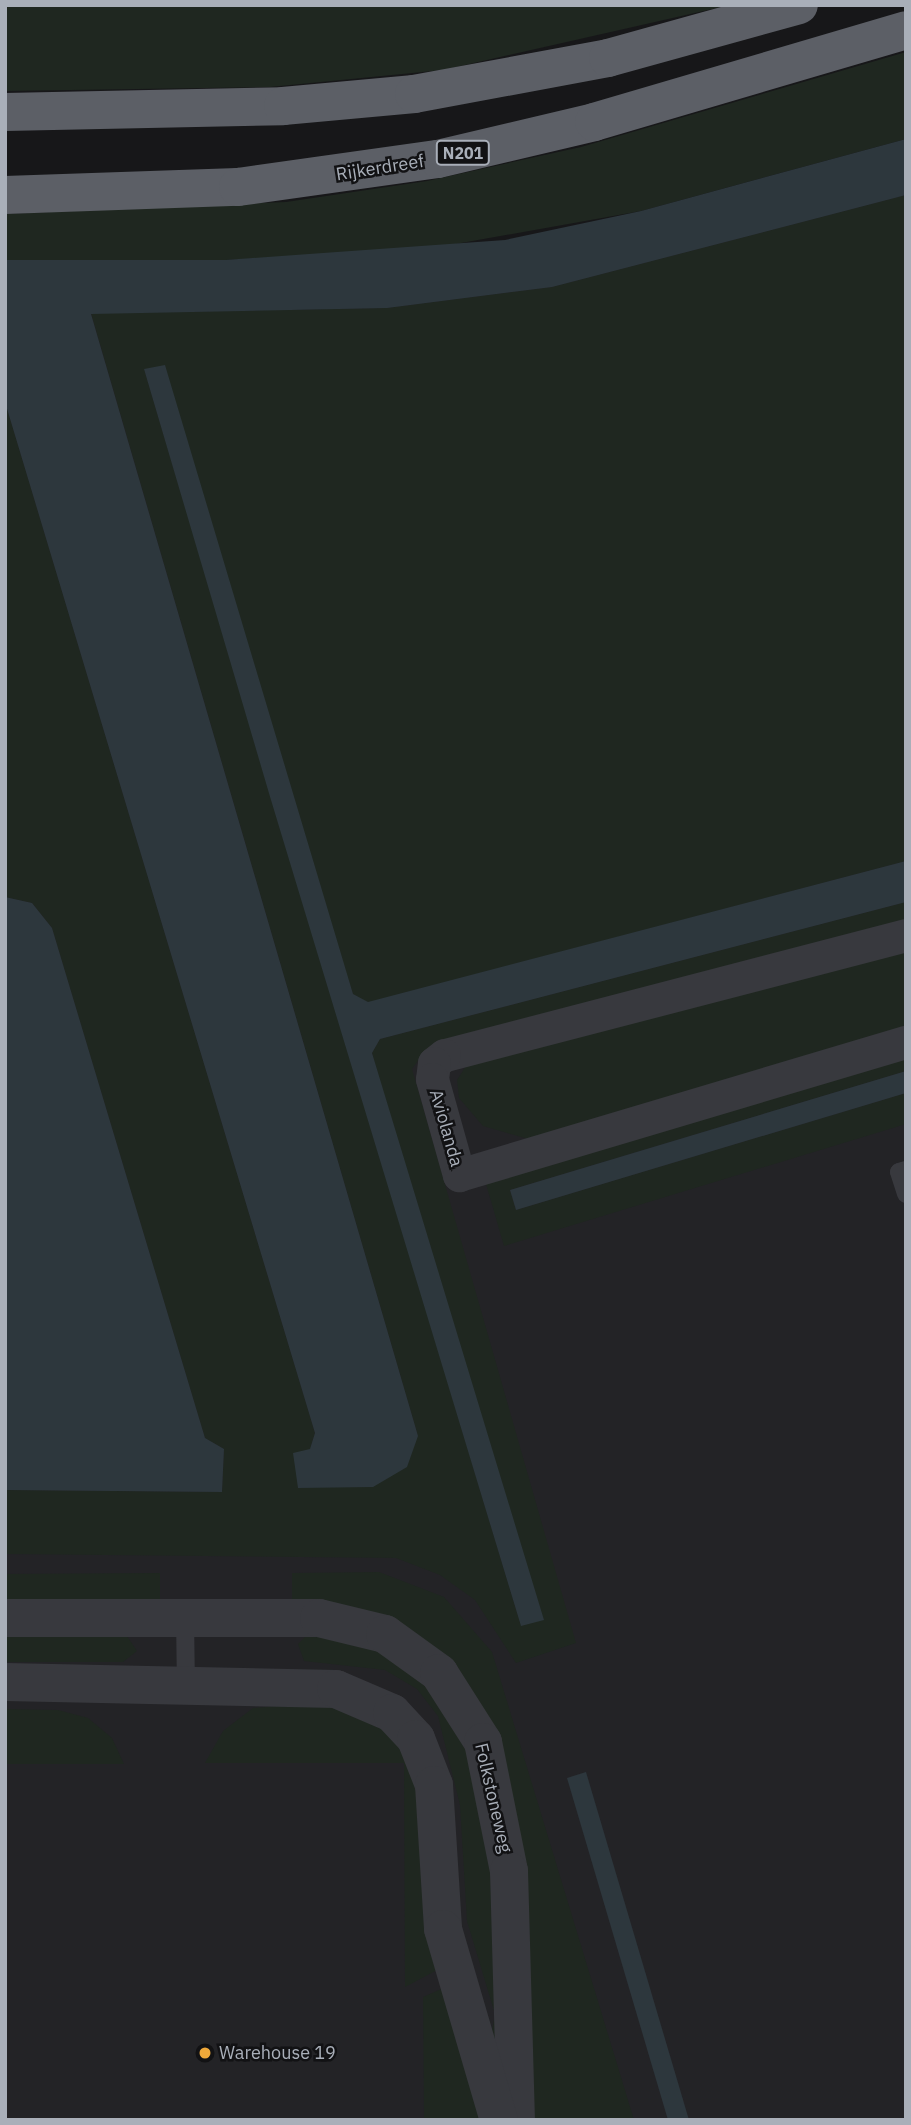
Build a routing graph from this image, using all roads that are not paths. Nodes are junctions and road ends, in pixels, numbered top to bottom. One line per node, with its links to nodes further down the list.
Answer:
1 (799, 5): 3 (highway)
2 (906, 30): 4 (highway, Rijkerdreef / N201)
3 (5, 112)
4 (5, 195)
5 (906, 934): 6 (street, Aviolanda)
6 (906, 1042)
7 (902, 1171): 8 (lane)
8 (906, 1194)
9 (185, 1617): 10 (street, Folkstoneweg); 12 (lane); 14 (street, Folkstoneweg)
10 (5, 1618)
11 (5, 1682): 12 (street)
12 (186, 1688): 13 (street)
13 (499, 2120)
14 (516, 2120)

